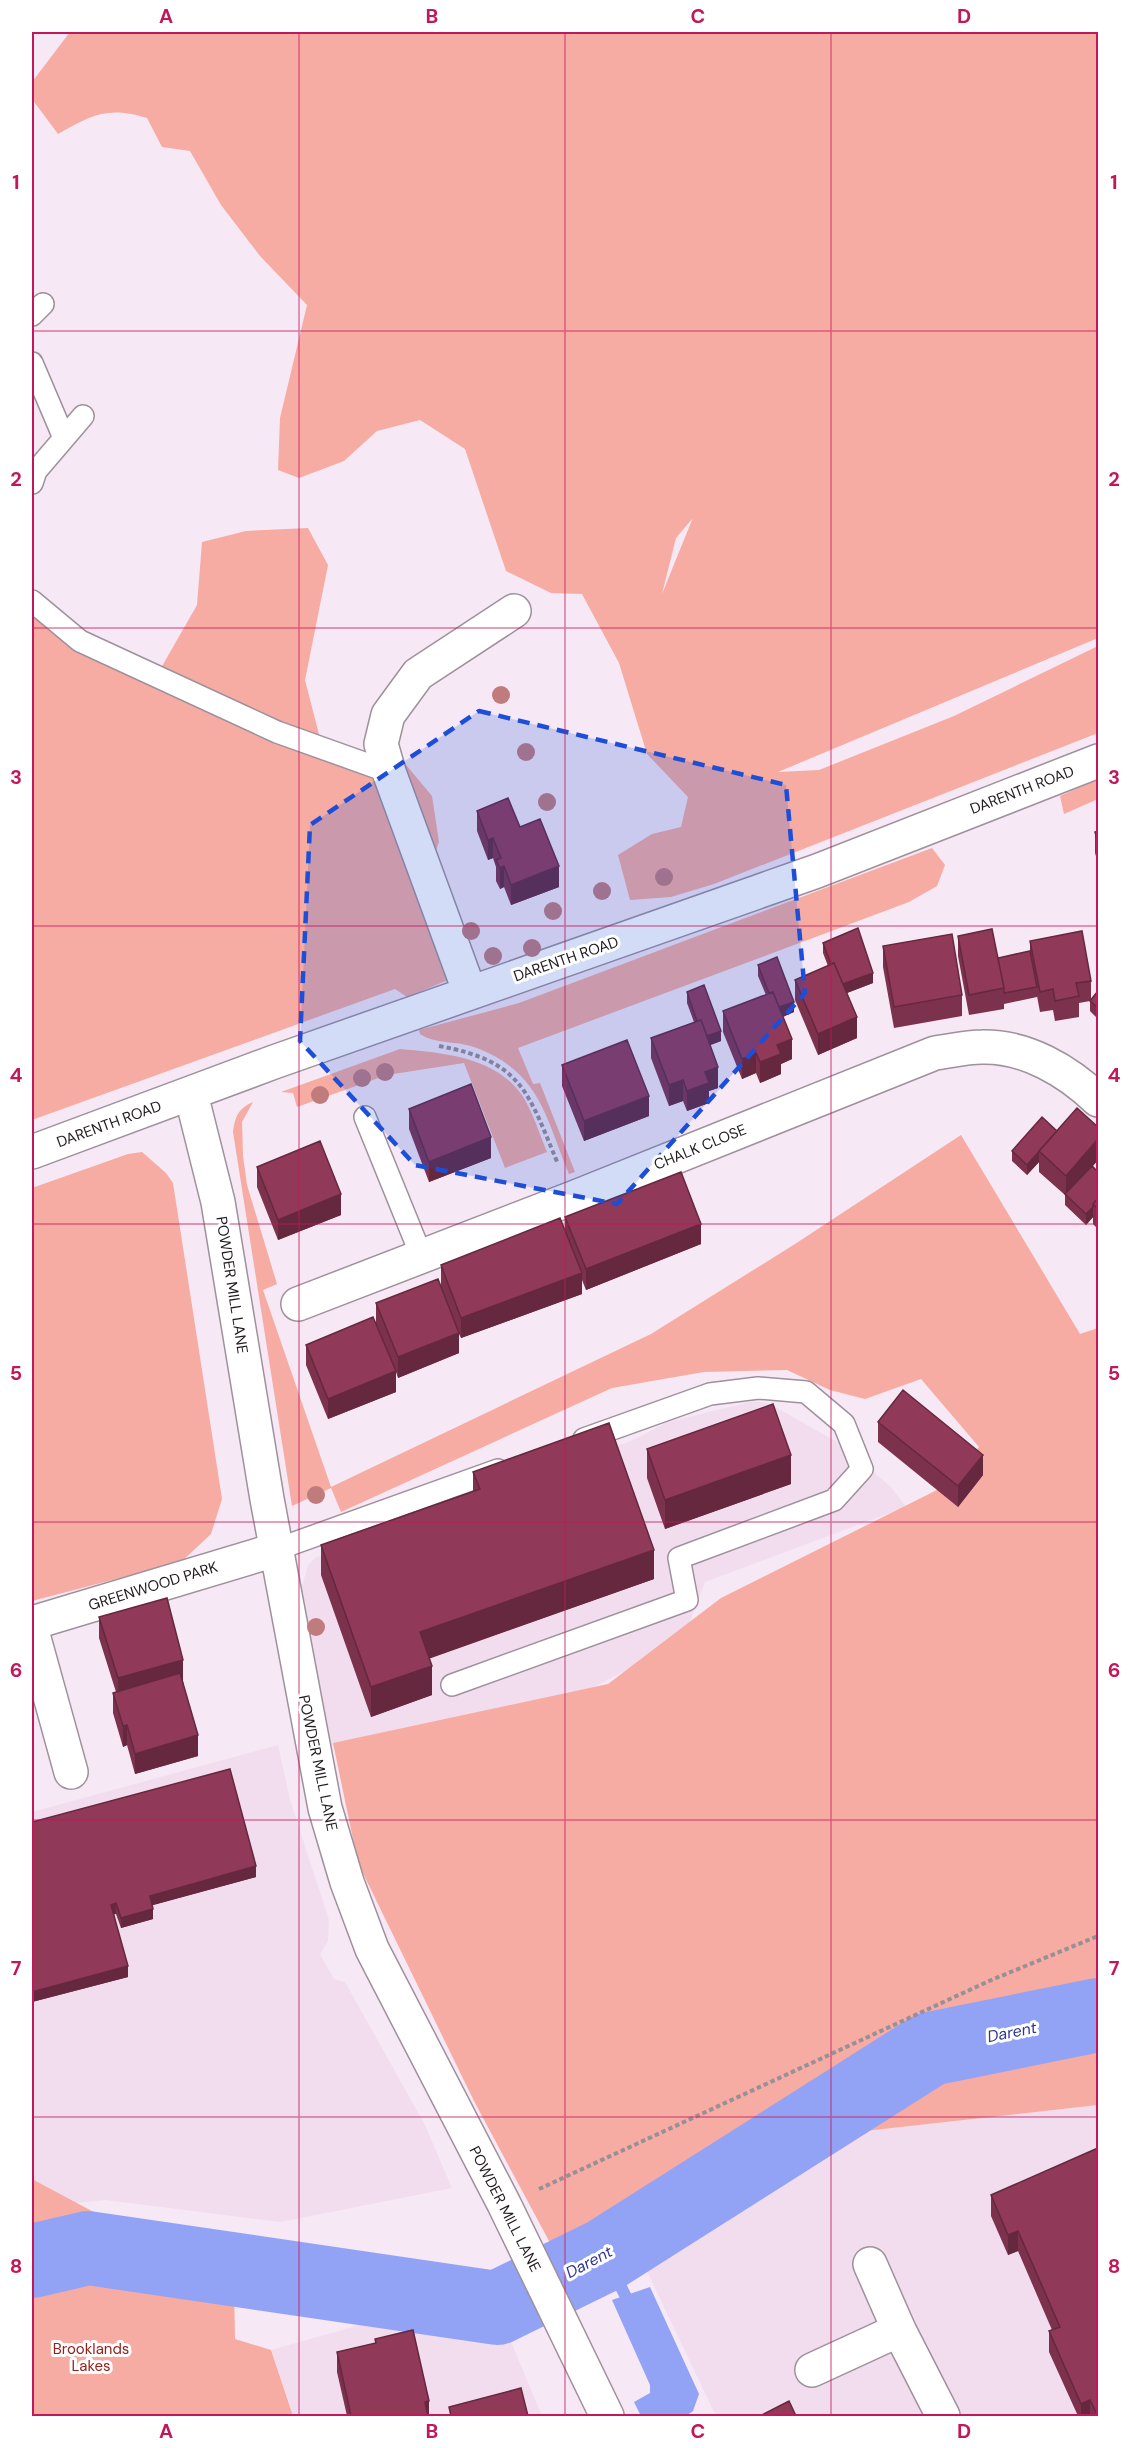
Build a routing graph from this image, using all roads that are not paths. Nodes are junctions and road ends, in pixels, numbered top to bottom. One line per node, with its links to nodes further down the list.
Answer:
1 (32, 363): 3 (lane)
2 (83, 416): 3 (lane)
3 (64, 438): 4 (lane)
4 (32, 483)
5 (32, 601): 8 (lane)
6 (514, 611): 8 (street)
7 (1098, 760): 9 (street, DARENTH ROAD)
8 (389, 772): 9 (street)
9 (470, 993): 10 (street, DARENTH ROAD)
10 (189, 1095): 13 (street, DARENTH ROAD); 18 (street, POWDER MILL LANE)
11 (1098, 1100): 14 (street, CHALK CLOSE)
12 (365, 1116): 14 (lane)
13 (32, 1152)
14 (421, 1255): 15 (street, CHALK CLOSE)
15 (298, 1304)
16 (566, 1446): 21 (lane)
17 (521, 1462): 18 (lane)
18 (276, 1550): 19 (street, GREENWOOD PARK); 26 (street, POWDER MILL LANE)
19 (32, 1623)
20 (32, 1632): 22 (street)
21 (452, 1685)
22 (71, 1772)
23 (870, 2264): 24 (street)
24 (899, 2330): 25 (street); 27 (street)
25 (812, 2370)
26 (607, 2416)
27 (944, 2416)

